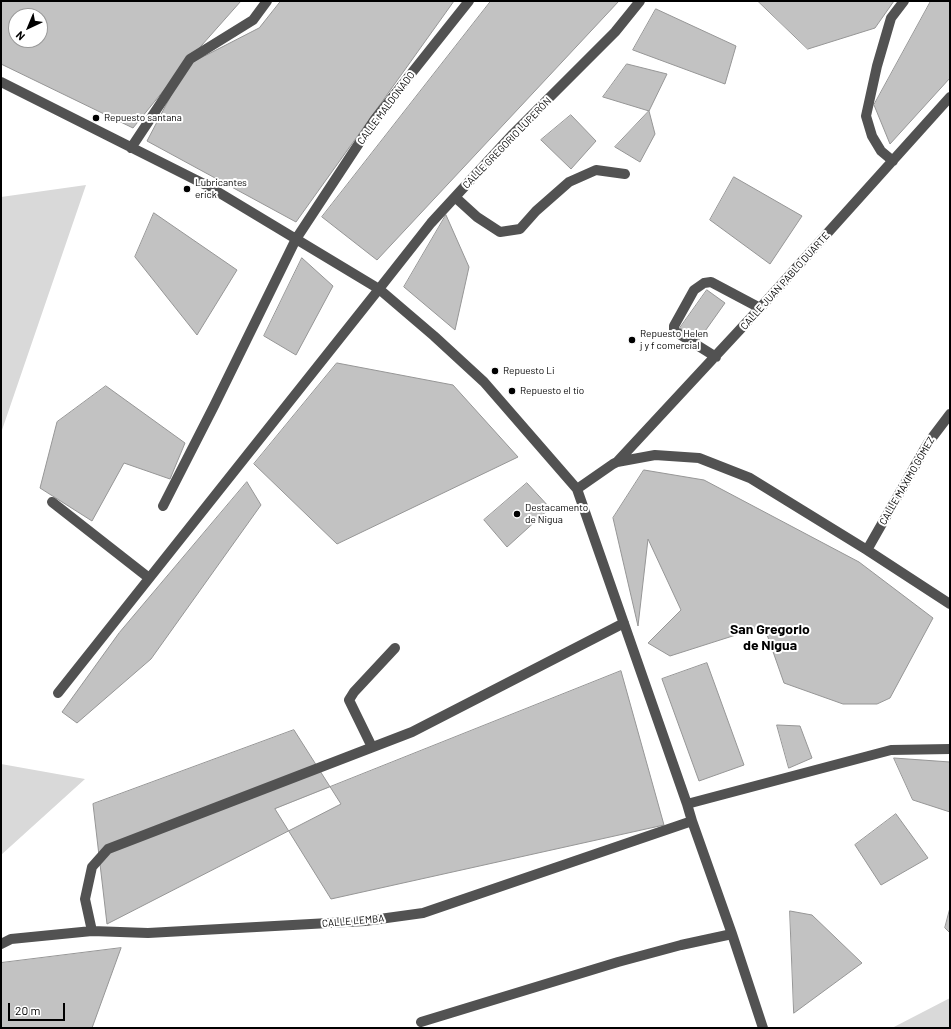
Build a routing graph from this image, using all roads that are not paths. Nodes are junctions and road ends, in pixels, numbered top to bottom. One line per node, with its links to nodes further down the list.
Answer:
1 (267, 1): 7 (street)
2 (469, 1): 11 (street, CALLE MALDONADO)
3 (640, 1): 10 (street, CALLE GREGORIO LUPERÓN)
4 (904, 1): 8 (street)
5 (1, 82): 7 (street)
6 (950, 97): 8 (street, CALLE JUAN PABLO DUARTE)
7 (132, 148): 11 (street)
8 (893, 161): 13 (street, CALLE JUAN PABLO DUARTE)
9 (626, 174): 10 (street)
10 (455, 197): 12 (street, CALLE GREGORIO LUPERÓN)
11 (296, 239): 12 (street); 19 (street, CALLE MALDONADO)
12 (379, 289): 17 (street); 21 (street, CALLE GREGORIO LUPERÓN)
13 (760, 308): 14 (street, CALLE JUAN PABLO DUARTE); 14 (street)
14 (716, 357): 16 (street, CALLE JUAN PABLO DUARTE)
15 (950, 414): 20 (street, CALLE MÁXIMO GÓMEZ)
16 (617, 462): 17 (street); 20 (street)
17 (577, 489): 23 (street)
18 (52, 502): 21 (street)
19 (163, 506)
20 (867, 550): 22 (street)
21 (149, 578): 25 (street, CALLE GREGORIO LUPERÓN)
22 (950, 604)
23 (624, 623): 26 (street); 28 (street)
24 (395, 648): 26 (street)
25 (58, 692)
26 (372, 747): 30 (street)
27 (950, 749): 28 (street)
28 (687, 804): 29 (street)
29 (692, 821): 30 (street, CALLE LEMBA); 31 (street)
30 (92, 931): 32 (street, CALLE LEMBA)
31 (732, 934): 33 (street); 34 (street)
32 (1, 944)
33 (421, 1022)
34 (764, 1028)

